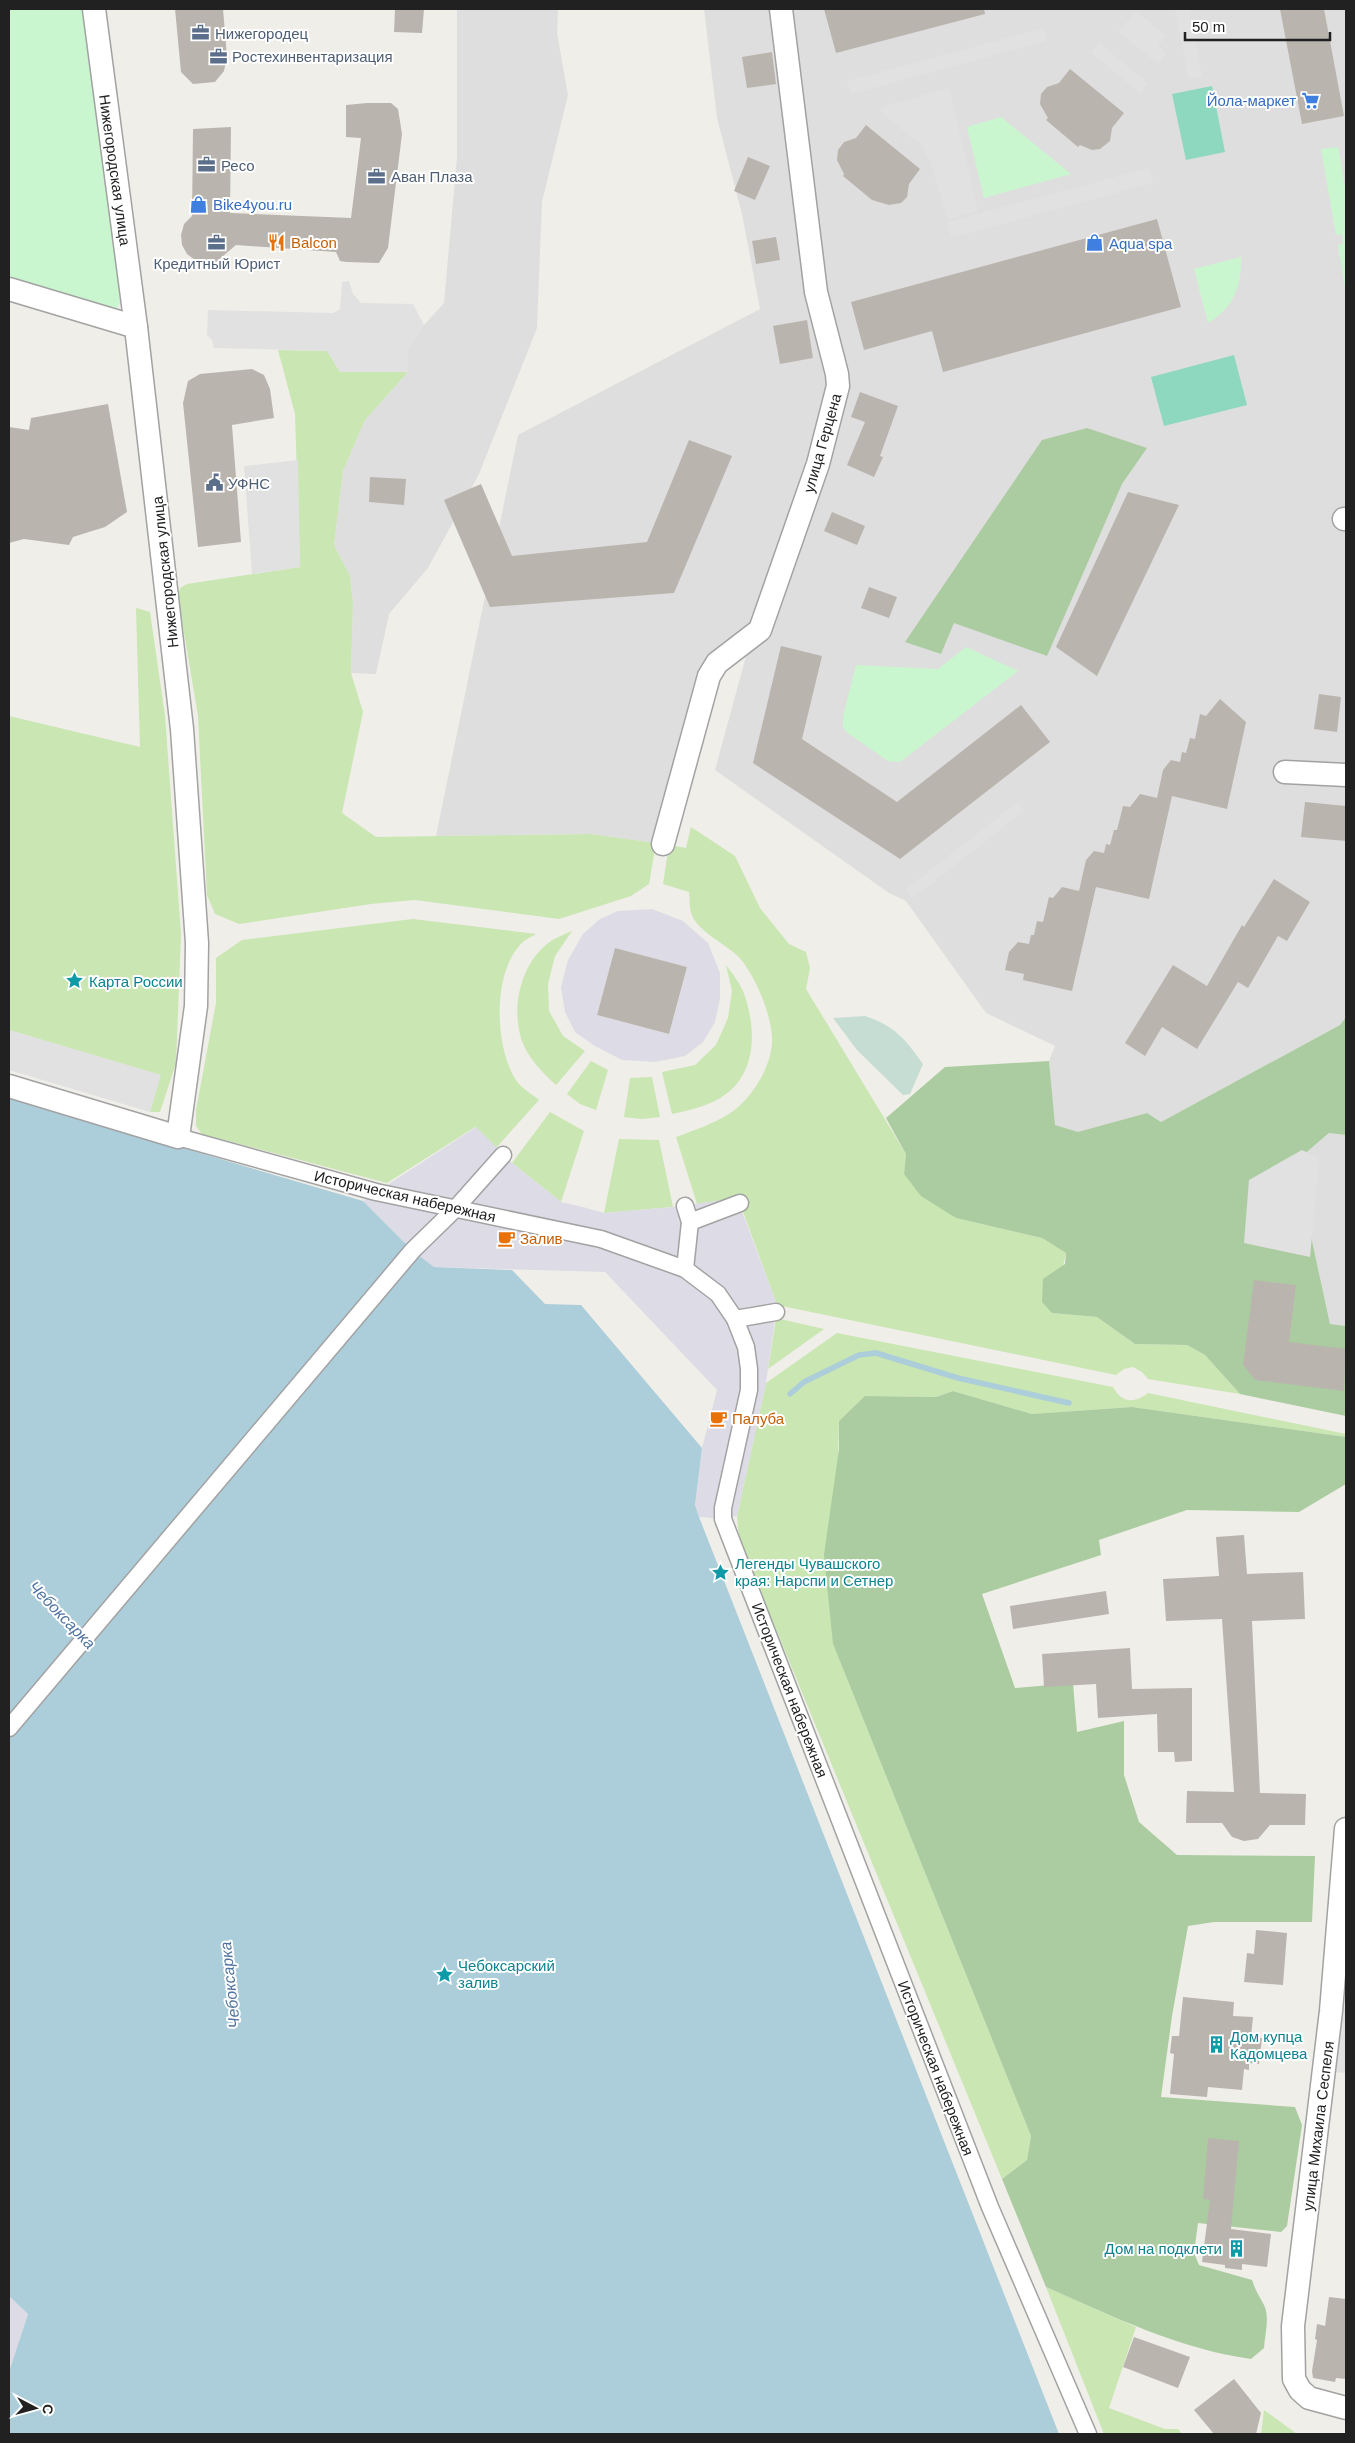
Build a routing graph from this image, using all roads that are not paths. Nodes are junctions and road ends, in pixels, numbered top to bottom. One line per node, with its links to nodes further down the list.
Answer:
1 (94, 9): 4 (street, Нижегородская улица)
2 (781, 9): 7 (street, улица Герцена)
3 (9, 289): 4 (street)
4 (136, 327): 9 (street, Нижегородская улица)
5 (1285, 772): 6 (street)
6 (1346, 775)
7 (663, 844)
8 (9, 1086): 9 (street, Историческая набережная)
9 (178, 1137): 13 (street, Историческая набережная)
10 (504, 1155): 13 (street)
11 (740, 1203): 14 (street)
12 (686, 1206): 14 (street)
13 (455, 1208): 15 (street, Историческая набережная); 18 (street)
14 (690, 1222): 15 (street)
15 (685, 1269): 17 (street, Историческая набережная)
16 (776, 1312): 17 (street)
17 (735, 1319): 21 (street, Историческая набережная)
18 (9, 1728)
19 (1346, 1829): 20 (street, улица Михаила Сеспеля)
20 (1336, 2406)
21 (1088, 2434)

